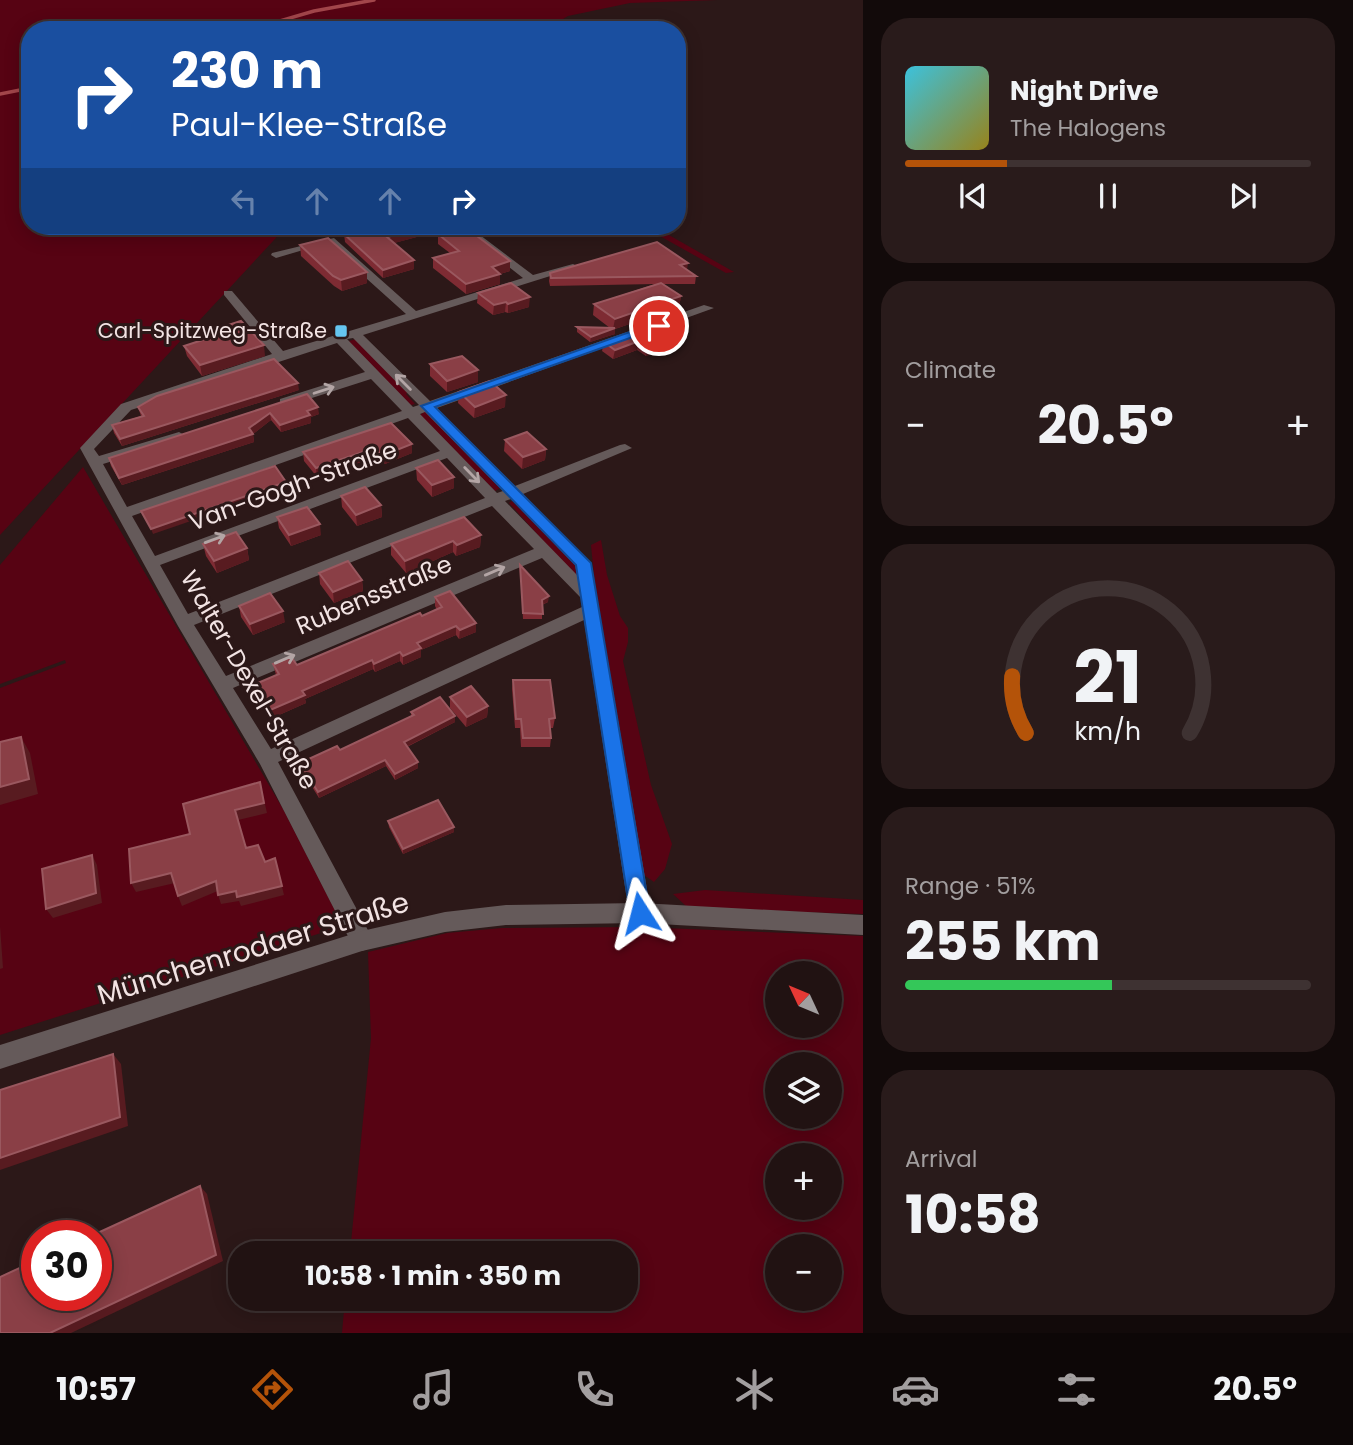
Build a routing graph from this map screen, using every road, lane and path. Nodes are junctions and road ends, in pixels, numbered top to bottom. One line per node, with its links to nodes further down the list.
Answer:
1 (474, 235): 6 (street)
2 (346, 236): 3 (street)
3 (330, 240): 4 (street); 9 (street)
4 (276, 256)
5 (590, 262): 6 (street)
6 (531, 279): 9 (street)
7 (228, 293): 12 (street)
8 (708, 308): 15 (street, Van-Gogh-Straße)
9 (414, 315): 10 (street)
10 (355, 333): 11 (street); 15 (street, one-way to 10)
11 (339, 338): 12 (street); 13 (street)
12 (280, 356): 20 (street)
13 (373, 374): 14 (street, one-way to 13); 16 (street)
14 (273, 406)
15 (427, 406): 16 (street, Van-Gogh-Straße); 21 (street)
16 (410, 412): 19 (street); 23 (street, Van-Gogh-Straße)
17 (197, 430): 20 (street)
18 (625, 448): 21 (street, Rubensstraße)
19 (450, 452): 22 (street, one-way to 22); 25 (street, Van-Gogh-Straße, one-way to 19)
20 (91, 455): 23 (street, Walter-Dexel-Straße)
21 (512, 492): 22 (street, Rubensstraße); 26 (street)
22 (494, 499): 24 (street); 27 (street, Rubensstraße)
23 (124, 513): 25 (street, Walter-Dexel-Straße)
24 (545, 551): 26 (street); 28 (street, Rubensstraße, one-way to 24)
25 (151, 563): 27 (street, Walter-Dexel-Straße)
26 (590, 603): 29 (street); 30 (street)
27 (184, 622): 28 (street, Walter-Dexel-Straße)
28 (222, 685): 29 (street, Walter-Dexel-Straße)
29 (267, 759): 32 (street, Walter-Dexel-Straße)
30 (640, 913): 31 (street, Münchenrodaer Straße); 32 (street, Münchenrodaer Straße)
31 (863, 925)
32 (362, 941): 33 (street, Münchenrodaer Straße)
33 (0, 1057)

